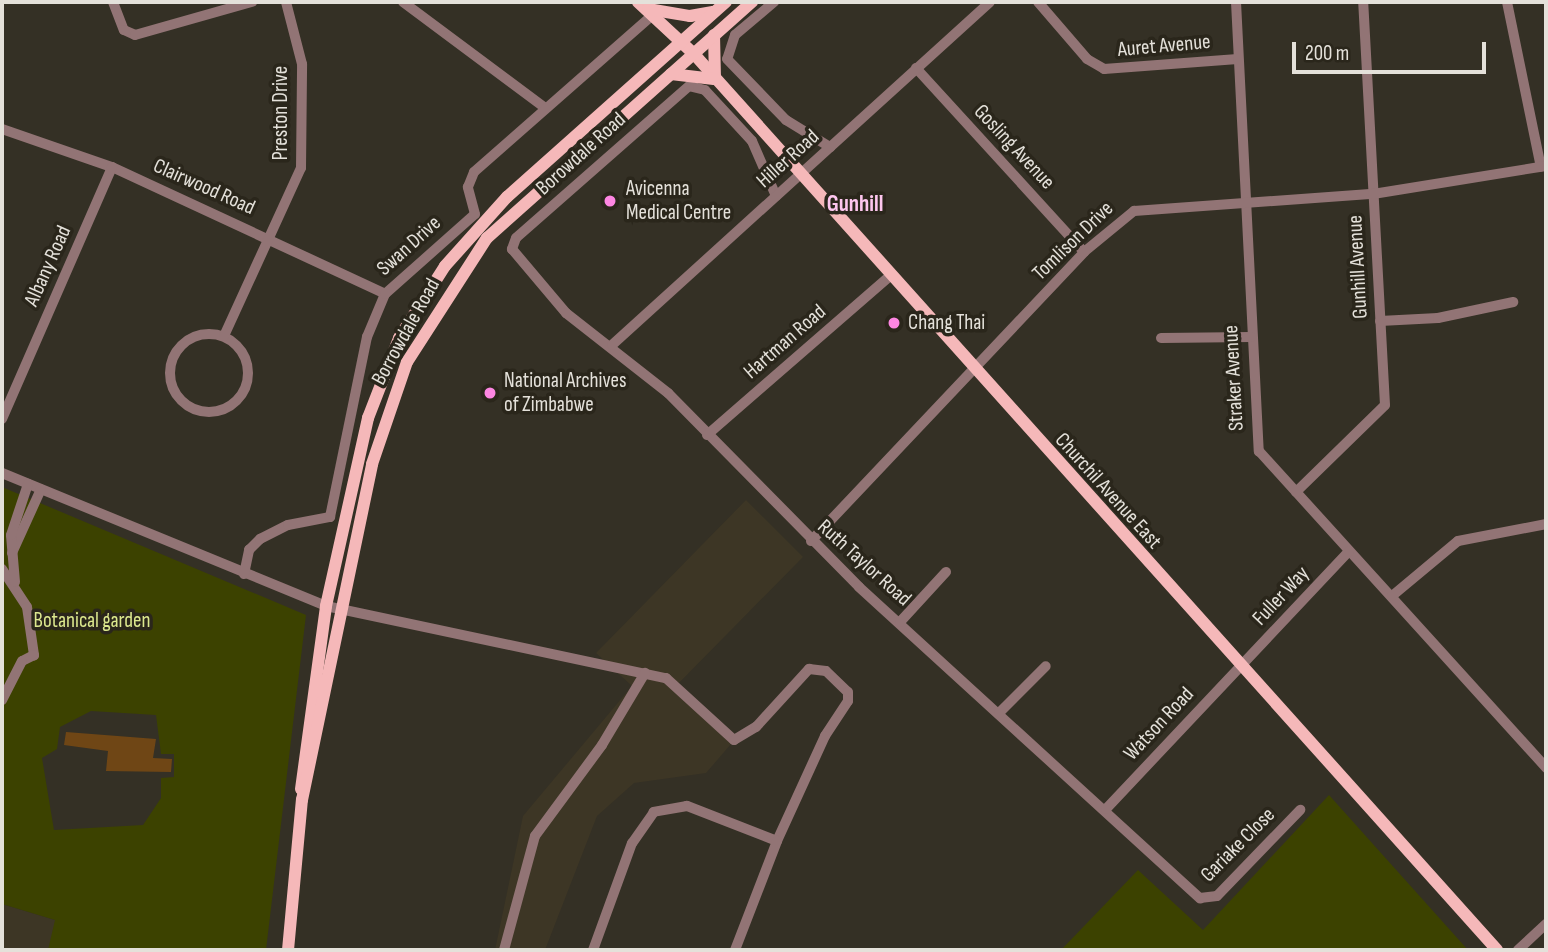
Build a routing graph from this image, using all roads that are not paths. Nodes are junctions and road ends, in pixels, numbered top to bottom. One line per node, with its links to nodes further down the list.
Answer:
1 (113, 2): 2 (street)
2 (252, 2)
3 (286, 2): 33 (street, Preston Drive)
4 (403, 2): 24 (street)
5 (726, 2): 14 (main road, Borrowdale Road)
6 (751, 2): 16 (main road, Borrowdale Road)
7 (774, 2): 26 (street)
8 (990, 2): 21 (street, Hiller Road)
9 (1038, 2): 19 (street, Auret Avenue)
10 (1236, 2): 19 (street, Straker Avenue)
11 (1363, 2): 30 (street, Gunhill Avenue)
12 (1507, 2): 28 (street)
13 (647, 8): 14 (main road); 15 (main road, Churchil Avenue East); 24 (street, Swan Drive)
14 (716, 11): 17 (main road, Borrowdale Road)
15 (670, 30): 17 (main road, Churchil Avenue East); 20 (main road)
16 (714, 35): 18 (main road, Borrowdale Road); 23 (main road)
17 (681, 42): 18 (main road, Churchil Avenue East); 20 (main road, Borrowdale Road)
18 (694, 54): 22 (main road, Borrowdale Road); 23 (main road, Churchil Avenue East)
19 (1238, 59): 32 (street, Straker Avenue)
20 (661, 61): 60 (main road, Borrowdale Road)
21 (916, 68): 26 (street, Hiller Road); 35 (street, Gosling Avenue)
22 (670, 74): 23 (main road); 61 (main road, Borrowdale Road)
23 (715, 79): 29 (main road, Churchil Avenue East)
24 (545, 108): 37 (street, Swan Drive)
25 (2, 129): 27 (street, Clairwood Road)
26 (830, 147): 29 (street, Hiller Road)
27 (112, 167): 33 (street, Clairwood Road); 45 (street, Albany Road)
28 (1544, 167): 30 (street, Tomlison Drive)
29 (799, 176): 31 (street, Hiller Road); 36 (main road, Churchil Avenue East)
30 (1373, 194): 32 (street, Tomlison Drive); 39 (street, Gunhill Avenue)
31 (776, 196): 34 (street, Borowdale Road); 43 (street, Hiller Road)
32 (1243, 204): 35 (street, Tomlison Drive); 41 (street, Straker Avenue)
33 (272, 239): 37 (street, Clairwood Road); 40 (street, Preston Drive)
34 (512, 248): 43 (street, Ruth Taylor Road)
35 (1084, 252): 44 (street, Tomlison Drive)
36 (889, 277): 44 (main road, Churchil Avenue East); 46 (street, Hartman Road)
37 (385, 294): 57 (street, Swan Drive)
38 (1513, 302): 39 (street)
39 (1380, 321): 50 (street, Gunhill Avenue)
40 (225, 336): 40 (street)
41 (1251, 337): 42 (street); 50 (street, Straker Avenue)
42 (1161, 338)
43 (612, 345): 46 (street, Ruth Taylor Road)
44 (973, 369): 52 (street, Tomlison Drive); 64 (main road, Churchil Avenue East)
45 (2, 419)
46 (707, 435): 52 (street, Ruth Taylor Road)
47 (2, 473): 48 (street)
48 (28, 484): 49 (street); 54 (street)
49 (41, 489): 54 (street); 57 (street)
50 (1296, 492): 53 (street, Straker Avenue)
51 (1546, 524): 59 (street)
52 (811, 541): 62 (street, Ruth Taylor Road)
53 (1349, 551): 59 (street, Straker Avenue); 64 (street, Fuller Way)
54 (10, 556): 58 (street)
55 (2, 569): 58 (street)
56 (946, 572): 62 (street)
57 (244, 573): 60 (street)
58 (15, 586): 66 (street)
59 (1392, 596): 68 (street, Straker Avenue)
60 (326, 606): 61 (street); 69 (main road, Borrowdale Road)
61 (341, 610): 65 (street); 69 (main road, Borrowdale Road)
62 (900, 622): 67 (street, Ruth Taylor Road)
63 (1046, 666): 67 (street)
64 (1241, 666): 70 (street, Watson Road); 79 (main road, Churchil Avenue East)
65 (645, 673): 72 (street); 76 (street)
66 (2, 700)
67 (999, 713): 70 (street, Ruth Taylor Road)
68 (1546, 768)
69 (302, 800): 75 (main road, Borrowdale Road)
70 (1106, 808): 73 (street, Ruth Taylor Road)
71 (1300, 810): 73 (street, Gariake Close)
72 (777, 841): 77 (street); 78 (street)
73 (1200, 898)
74 (1546, 924): 80 (street)
75 (288, 950)
76 (504, 950)
77 (593, 950)
78 (735, 950)
79 (1497, 950)
80 (1518, 950)

